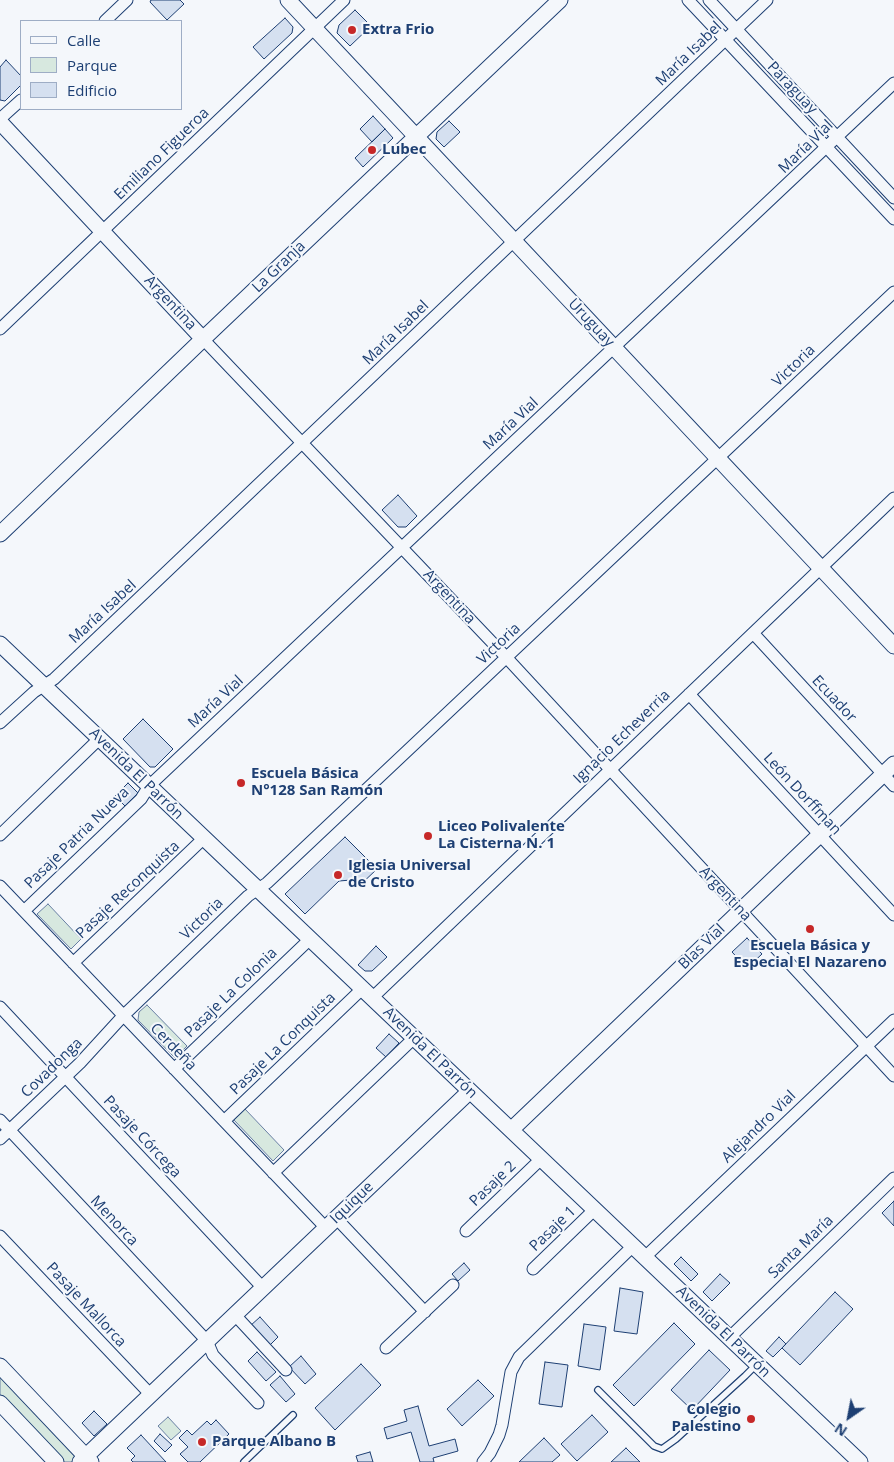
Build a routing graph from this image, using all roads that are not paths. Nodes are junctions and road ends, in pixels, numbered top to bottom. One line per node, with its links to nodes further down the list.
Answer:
1 (127, 0): 8 (street)
2 (288, 0): 9 (street, Uruguay)
3 (344, 0): 9 (street, Emiliano Figueroa)
4 (560, 0): 15 (street, La Granja)
5 (688, 0): 11 (street, Paraguay)
6 (709, 0): 10 (street, Paraguay)
7 (767, 0): 10 (street, María Isabel)
8 (106, 20)
9 (315, 28): 15 (street, Uruguay); 20 (street, Emiliano Figueroa)
10 (737, 29): 11 (street, María Isabel); 16 (street, Paraguay)
11 (726, 40): 17 (street, Paraguay); 21 (street, María Isabel)
12 (894, 84): 16 (street, María Vial)
13 (20, 101): 14 (street)
14 (0, 121): 20 (street, Argentina)
15 (416, 137): 21 (street, Uruguay); 24 (street, La Granja)
16 (837, 137): 17 (street, María Vial); 18 (street, Paraguay)
17 (827, 148): 19 (street, Paraguay); 25 (street, María Vial)
18 (894, 198)
19 (894, 219)
20 (103, 232): 23 (street, Emiliano Figueroa); 24 (street, Argentina)
21 (513, 241): 25 (street, Uruguay); 26 (street, María Isabel)
22 (894, 292): 27 (street, Victoria)
23 (0, 329)
24 (203, 339): 26 (street, Argentina); 29 (street, La Granja)
25 (614, 348): 27 (street, Uruguay); 30 (street, María Vial)
26 (303, 443): 30 (street, Argentina); 36 (street, María Isabel)
27 (718, 459): 31 (street, Uruguay); 35 (street, Victoria)
28 (894, 498): 31 (street, Ignacio Echeverria)
29 (0, 534)
30 (402, 547): 35 (street, Argentina); 42 (street, María Vial)
31 (820, 568): 32 (street, Ignacio Echeverria); 34 (street, Uruguay)
32 (753, 633): 37 (street, Ignacio Echeverria); 40 (street, Ecuador)
33 (0, 644): 36 (street, Avenida El Parrón)
34 (894, 646)
35 (506, 657): 41 (street, Argentina); 48 (street, Victoria)
36 (44, 686): 38 (street, María Isabel); 39 (street, Avenida El Parrón)
37 (689, 694): 41 (street, Ignacio Echeverria); 45 (street, León Dorffman)
38 (0, 723)
39 (100, 739): 42 (street, Avenida El Parrón); 44 (street)
40 (889, 769): 43 (street, Ecuador); 45 (street, Blas Vial)
41 (610, 770): 50 (street, Argentina); 54 (street, Ignacio Echeverria)
42 (149, 786): 46 (street, Avenida El Parrón); 49 (street, Pasaje Patria Nueva)
43 (894, 786)
44 (0, 835)
45 (820, 835): 50 (street, Blas Vial); 51 (street, León Dorffman)
46 (204, 838): 48 (street, Avenida El Parrón); 53 (street, Pasaje Reconquista)
47 (0, 886): 49 (street, Cerdeña)
48 (258, 890): 52 (street, Avenida El Parrón); 56 (street, Victoria)
49 (24, 910): 53 (street, Cerdeña)
50 (741, 910): 59 (street, Argentina); 67 (street, Blas Vial)
51 (894, 915)
52 (310, 939): 54 (street, Avenida El Parrón); 60 (street, Pasaje La Colonia)
53 (73, 963): 56 (street, Cerdeña)
54 (367, 993): 58 (street, Avenida El Parrón); 65 (street, Pasaje La Conquista)
55 (0, 1007): 62 (street, Pasaje Córcega)
56 (124, 1016): 60 (street, Cerdeña); 62 (street, Covadonga)
57 (894, 1020): 59 (street, Alejandro Vial)
58 (414, 1038): 63 (street, Avenida El Parrón); 70 (street)
59 (866, 1046): 61 (street, Argentina); 77 (street, Alejandro Vial)
60 (174, 1069): 65 (street, Cerdeña)
61 (894, 1076)
62 (65, 1077): 66 (street, Covadonga); 80 (street, Pasaje Córcega)
63 (470, 1091): 67 (street, Avenida El Parrón); 73 (street, Iquique)
64 (0, 1120): 66 (street, Menorca)
65 (224, 1122): 70 (street, Cerdeña)
66 (9, 1130): 68 (street, Covadonga); 84 (street, Menorca)
67 (511, 1130): 69 (street, Avenida El Parrón)
68 (0, 1139)
69 (541, 1159): 72 (street, Avenida El Parrón); 74 (street, Pasaje 2)
70 (273, 1172): 73 (street, Cerdeña)
71 (894, 1178): 83 (street, Santa María)
72 (594, 1210): 76 (street, Avenida El Parrón); 78 (street, Pasaje 1)
73 (331, 1223): 80 (street, Iquique); 81 (street, Cerdeña)
74 (466, 1231)
75 (0, 1236): 90 (street, Pasaje Mallorca)
76 (633, 1246): 77 (street, Avenida El Parrón); 97 (street)
77 (645, 1257): 83 (street, Avenida El Parrón)
78 (533, 1269)
79 (453, 1284): 81 (street)
80 (263, 1288): 82 (street, Iquique)
81 (425, 1312): 85 (street)
82 (235, 1315): 84 (street, Iquique); 88 (street)
83 (729, 1338): 86 (street, Avenida El Parrón)
84 (207, 1341): 90 (street, Iquique); 92 (street, Menorca)
85 (386, 1348)
86 (757, 1364): 89 (lane); 98 (street, Avenida El Parrón)
87 (0, 1366): 94 (street)
88 (286, 1370)
89 (598, 1390)
90 (150, 1395): 94 (street, Iquique)
91 (0, 1403): 95 (street)
92 (258, 1403)
93 (293, 1415): 96 (lane)
94 (86, 1460)
95 (56, 1462)
96 (244, 1462)
97 (483, 1462)
98 (860, 1462)

